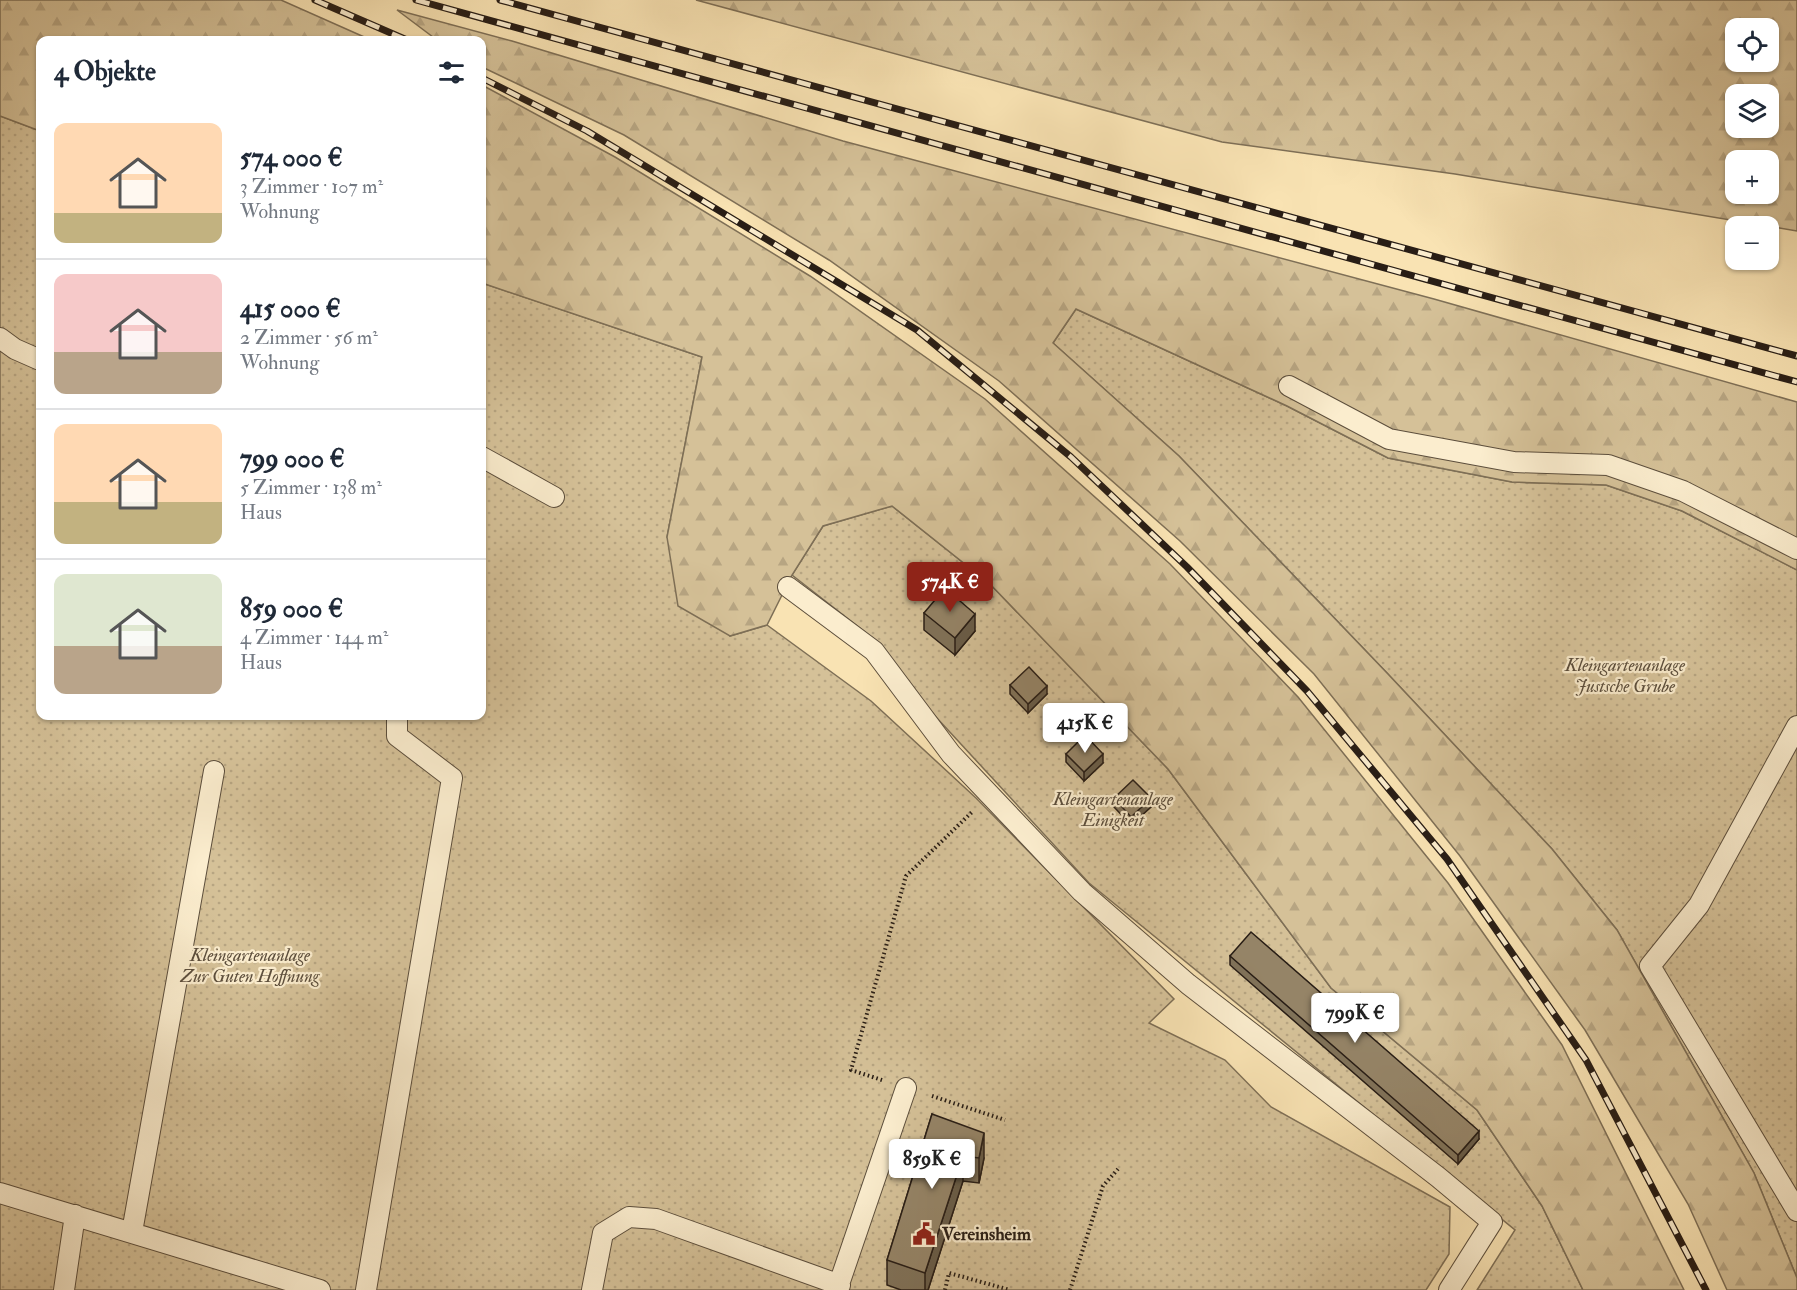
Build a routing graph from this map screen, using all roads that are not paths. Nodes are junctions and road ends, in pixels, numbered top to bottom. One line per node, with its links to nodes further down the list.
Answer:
1 (0, 338): 2 (lane)
2 (36, 358)
3 (1289, 386): 6 (lane)
4 (486, 459): 5 (lane)
5 (554, 497)
6 (1797, 549)
7 (788, 587): 21 (lane)
8 (398, 720): 19 (lane)
9 (1797, 726): 13 (lane)
10 (214, 771): 15 (lane)
11 (906, 1088): 16 (lane)
12 (0, 1193): 14 (lane)
13 (1797, 1211)
14 (75, 1215): 15 (lane); 17 (lane)
15 (132, 1232): 18 (lane)
16 (838, 1287): 20 (lane)
17 (64, 1290)
18 (320, 1290)
19 (366, 1290)
20 (592, 1290)
21 (1449, 1290)

